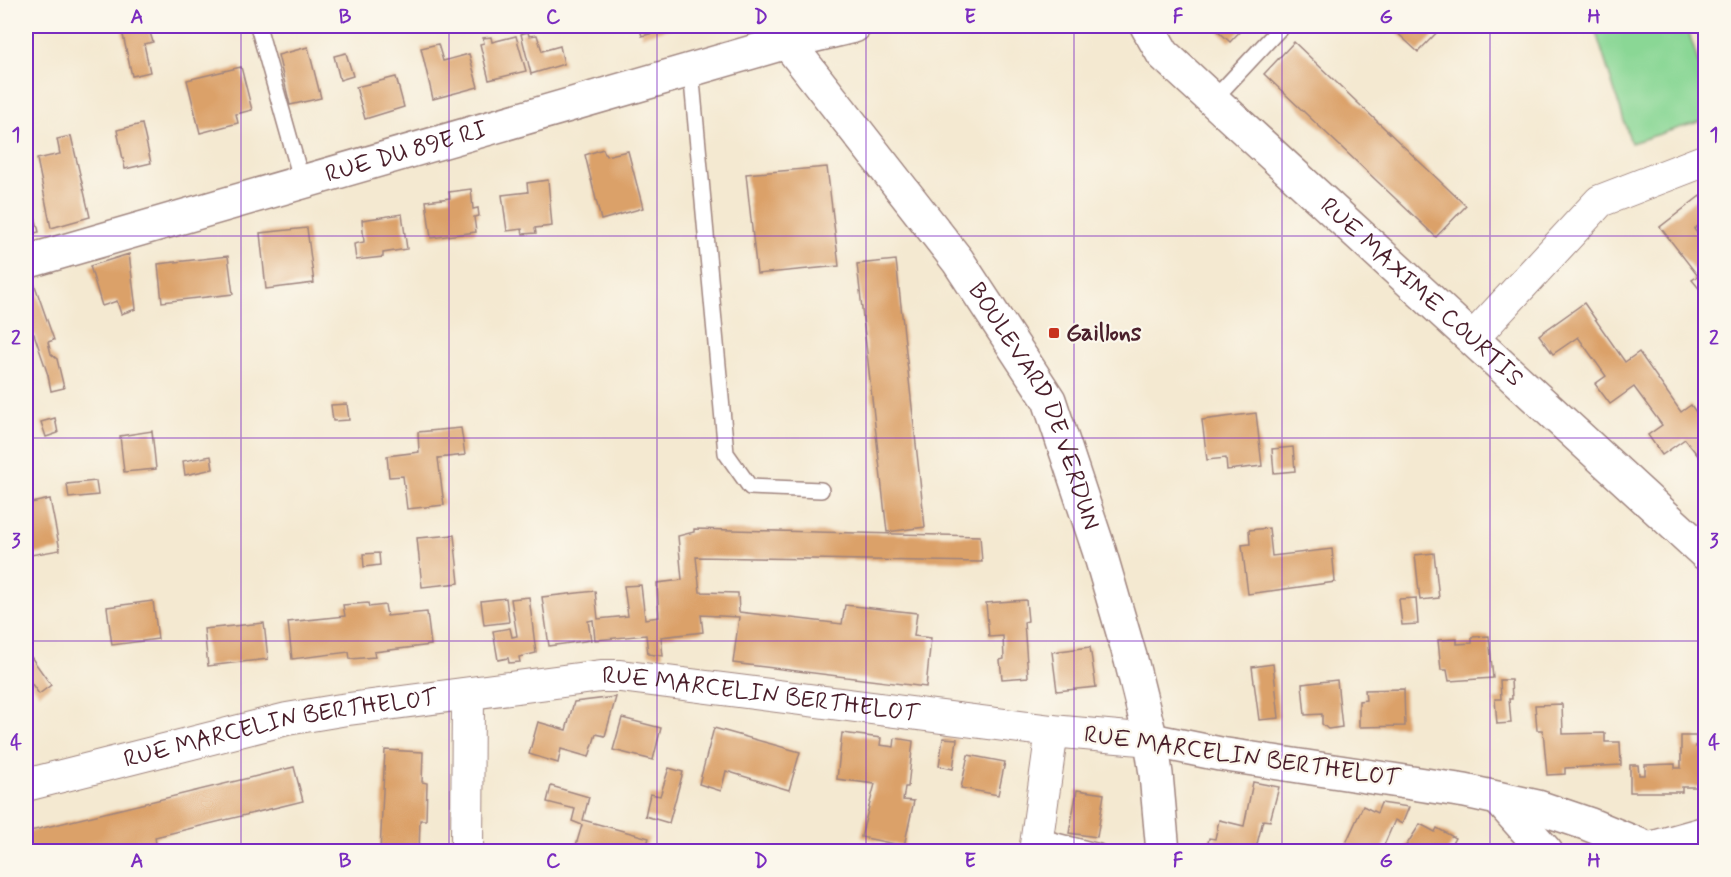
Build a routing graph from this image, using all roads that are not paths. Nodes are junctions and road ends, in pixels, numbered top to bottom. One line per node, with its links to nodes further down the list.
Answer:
1 (258, 26): 9 (lane)
2 (854, 26): 5 (street, RUE DU 89E RI)
3 (1147, 26): 7 (street, RUE MAXIME COURTIS)
4 (1282, 26): 7 (lane)
5 (779, 34): 6 (street, RUE DU 89E RI); 16 (street, BOULEVARD DE VERDUN)
6 (691, 69): 9 (street, RUE DU 89E RI); 12 (lane)
7 (1213, 100): 11 (street, RUE MAXIME COURTIS)
8 (1706, 160): 11 (street)
9 (302, 182): 10 (street, RUE DU 89E RI)
10 (26, 262)
11 (1472, 339): 13 (street, RUE MAXIME COURTIS)
12 (821, 490)
13 (1706, 554)
14 (468, 694): 15 (street, RUE MARCELIN BERTHELOT); 17 (street, RUE MARCELIN BERTHELOT); 22 (street)
15 (1052, 731): 16 (street, RUE MARCELIN BERTHELOT); 20 (street)
16 (1151, 740): 18 (street, RUE MARCELIN BERTHELOT); 24 (street, BOULEVARD DE VERDUN)
17 (26, 785)
18 (1499, 799): 21 (street, RUE MARCELIN BERTHELOT); 25 (street)
19 (1706, 833): 21 (street)
20 (1036, 844): 23 (lane)
21 (1649, 850)
22 (467, 852)
23 (1100, 852)
24 (1163, 852)
25 (1546, 852)

